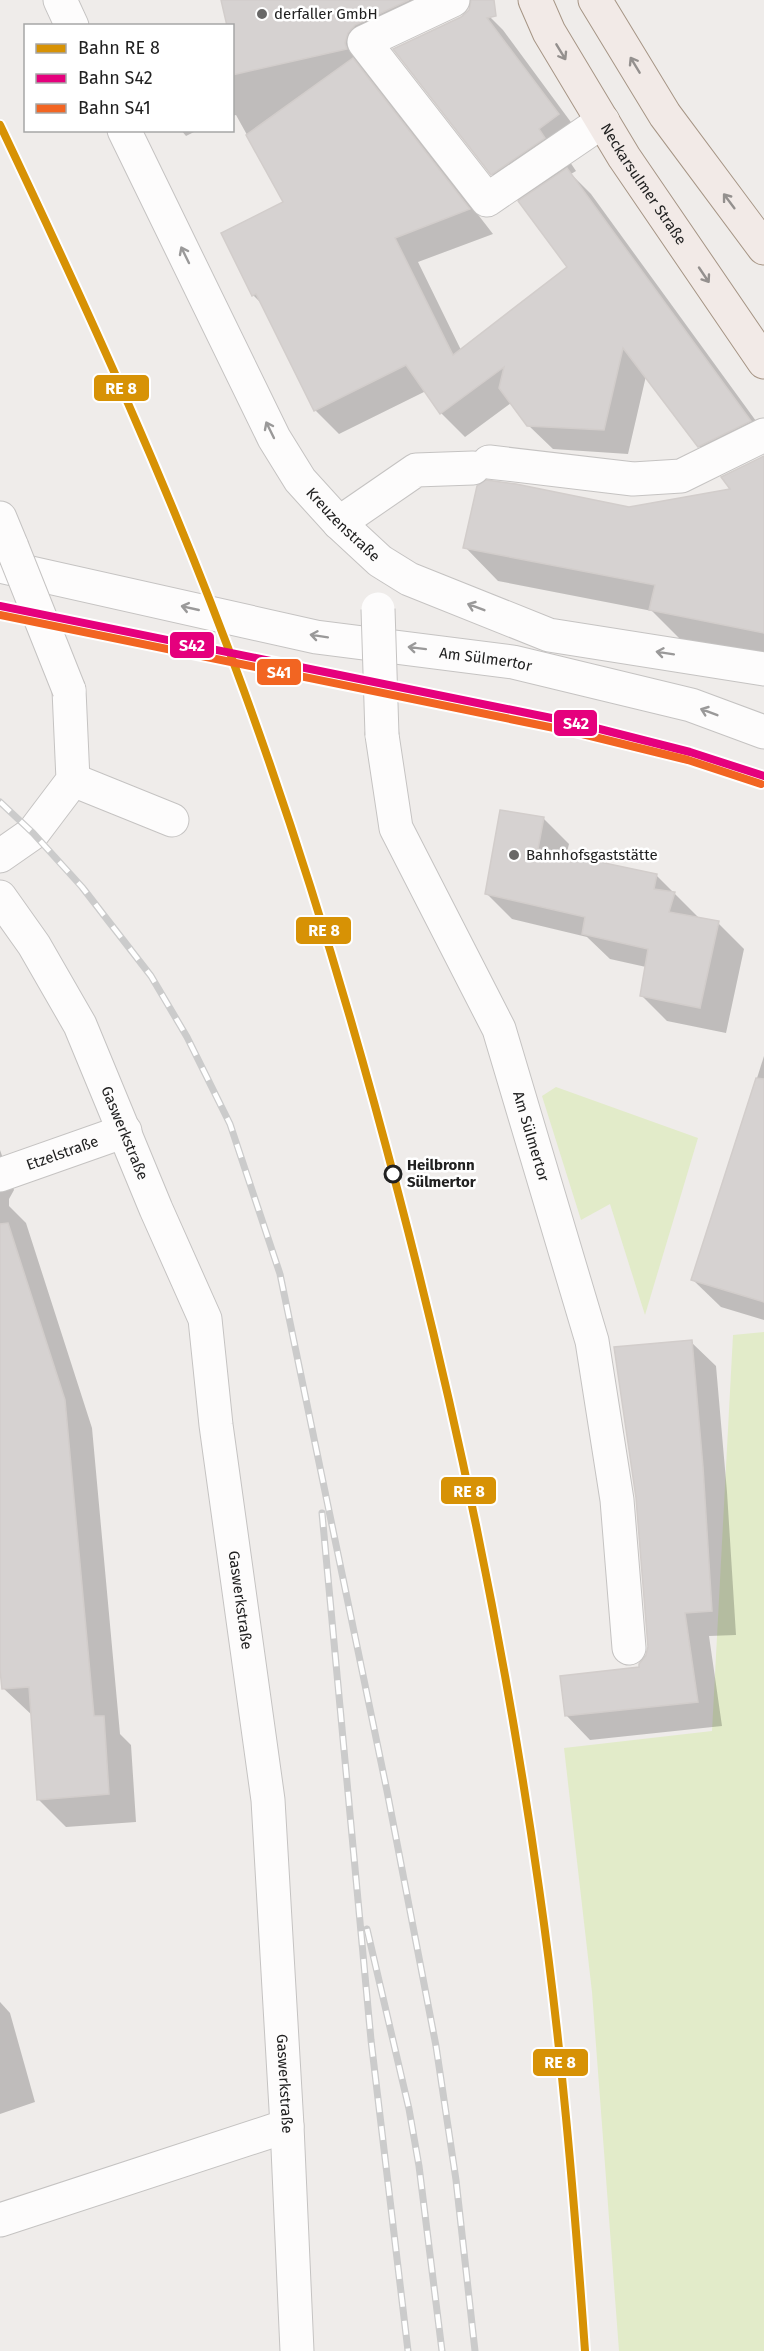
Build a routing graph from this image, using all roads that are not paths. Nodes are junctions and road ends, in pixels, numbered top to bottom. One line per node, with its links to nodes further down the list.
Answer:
1 (60, 0): 5 (street)
2 (453, 0): 6 (street)
3 (535, 0): 6 (main road, Neckarsulmer Straße, one-way to 6)
4 (595, 0): 8 (main road, one-way to 4)
5 (71, 24)
6 (603, 121): 9 (main road, Neckarsulmer Straße, one-way to 9)
7 (125, 132): 11 (street, Kreuzenstraße, one-way to 7)
8 (764, 248)
9 (764, 362)
10 (764, 435): 11 (street)
11 (339, 523): 13 (street, Kreuzenstraße)
12 (4, 544): 15 (street, Am Sülmertor, one-way to 12); 16 (street, bridge)
13 (380, 561): 14 (street, Kreuzenstraße, one-way to 13); 22 (street, Am Sülmertor, bridge)
14 (764, 669)
15 (764, 732)
16 (73, 780): 17 (street); 18 (street)
17 (172, 820)
18 (0, 856)
19 (0, 897): 20 (street, Gaswerkstraße)
20 (126, 1131): 21 (street, Etzelstraße); 23 (street, Gaswerkstraße)
21 (0, 1175)
22 (629, 1648)
23 (287, 2126): 24 (street); 25 (street, Gaswerkstraße)
24 (0, 2220)
25 (297, 2351)

